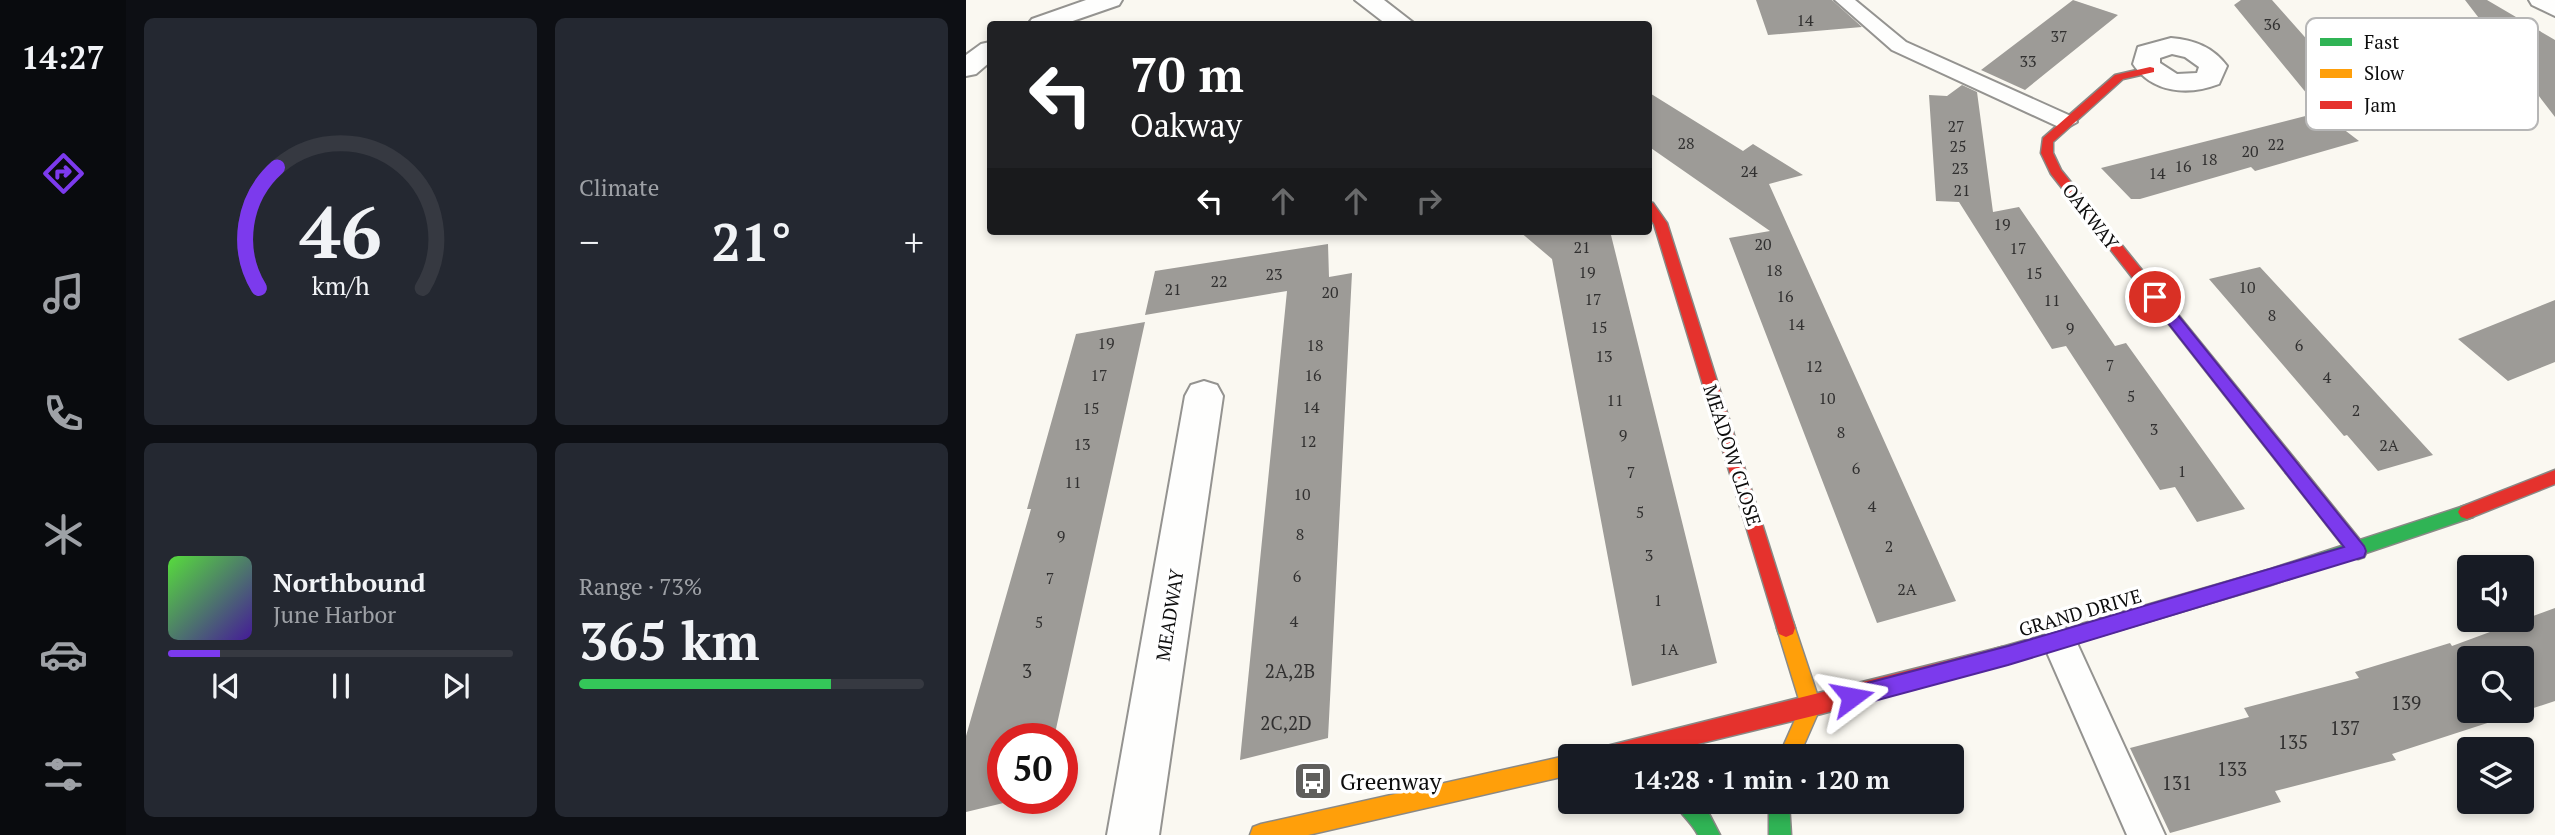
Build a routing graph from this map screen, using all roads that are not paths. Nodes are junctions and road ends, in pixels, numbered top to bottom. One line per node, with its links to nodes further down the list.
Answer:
1 (1110, 0): 6 (street)
2 (1367, 0): 7 (street)
3 (1844, 0): 11 (lane)
4 (2541, 0): 5 (street)
5 (2555, 8)
6 (1050, 21)
7 (1398, 21)
8 (987, 52): 9 (street)
9 (966, 68)
10 (2150, 70): 11 (street, OAKWAY)
11 (2066, 122): 15 (street, OAKWAY)
12 (1652, 212): 17 (street, MEADOW CLOSE)
13 (1204, 396): 23 (street, MEADWAY)
14 (2555, 477): 15 (street, GRAND DRIVE)
15 (2358, 551): 16 (street, GRAND DRIVE)
16 (2059, 641): 17 (street, GRAND DRIVE); 27 (lane)
17 (1811, 706): 18 (street, GRAND DRIVE); 19 (street)
18 (1657, 744)
19 (1794, 744)
20 (1558, 768): 24 (street)
21 (1698, 814): 25 (street)
22 (1779, 814): 26 (street)
23 (1133, 835)
24 (1261, 835)
25 (1709, 835)
26 (1780, 835)
27 (2147, 835)

